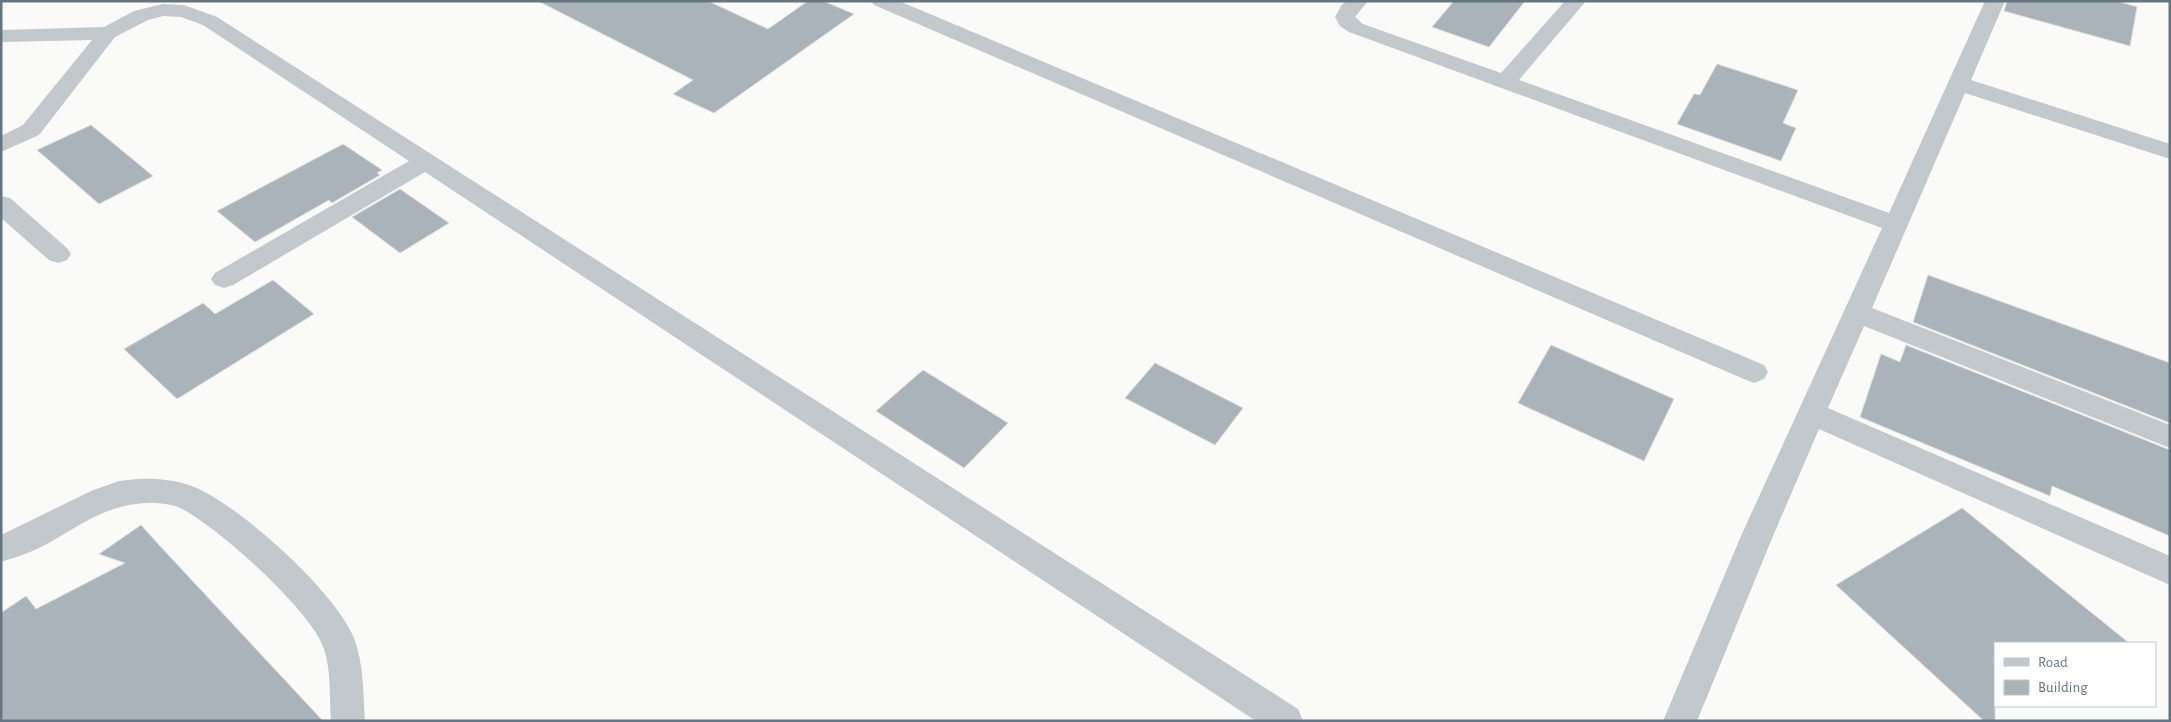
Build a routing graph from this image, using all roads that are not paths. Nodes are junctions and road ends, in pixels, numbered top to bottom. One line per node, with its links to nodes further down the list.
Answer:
1 (881, 1): 17 (street)
2 (1358, 1): 7 (street)
3 (1576, 1): 7 (street)
4 (1995, 1): 8 (street)
5 (108, 33): 6 (street); 9 (street); 11 (street)
6 (1, 36)
7 (1505, 82): 13 (street)
8 (1958, 83): 10 (street); 13 (street)
9 (1, 144)
10 (2170, 152)
11 (425, 162): 15 (street); 23 (street)
12 (1, 204): 14 (street)
13 (1895, 224): 16 (street)
14 (58, 254)
15 (224, 279)
16 (1856, 312): 18 (street); 19 (street)
17 (1754, 372)
18 (1812, 413): 21 (street); 24 (street)
19 (2170, 437)
20 (1, 549): 22 (street)
21 (2170, 571)
22 (348, 721)
23 (1286, 721)
24 (1680, 721)

